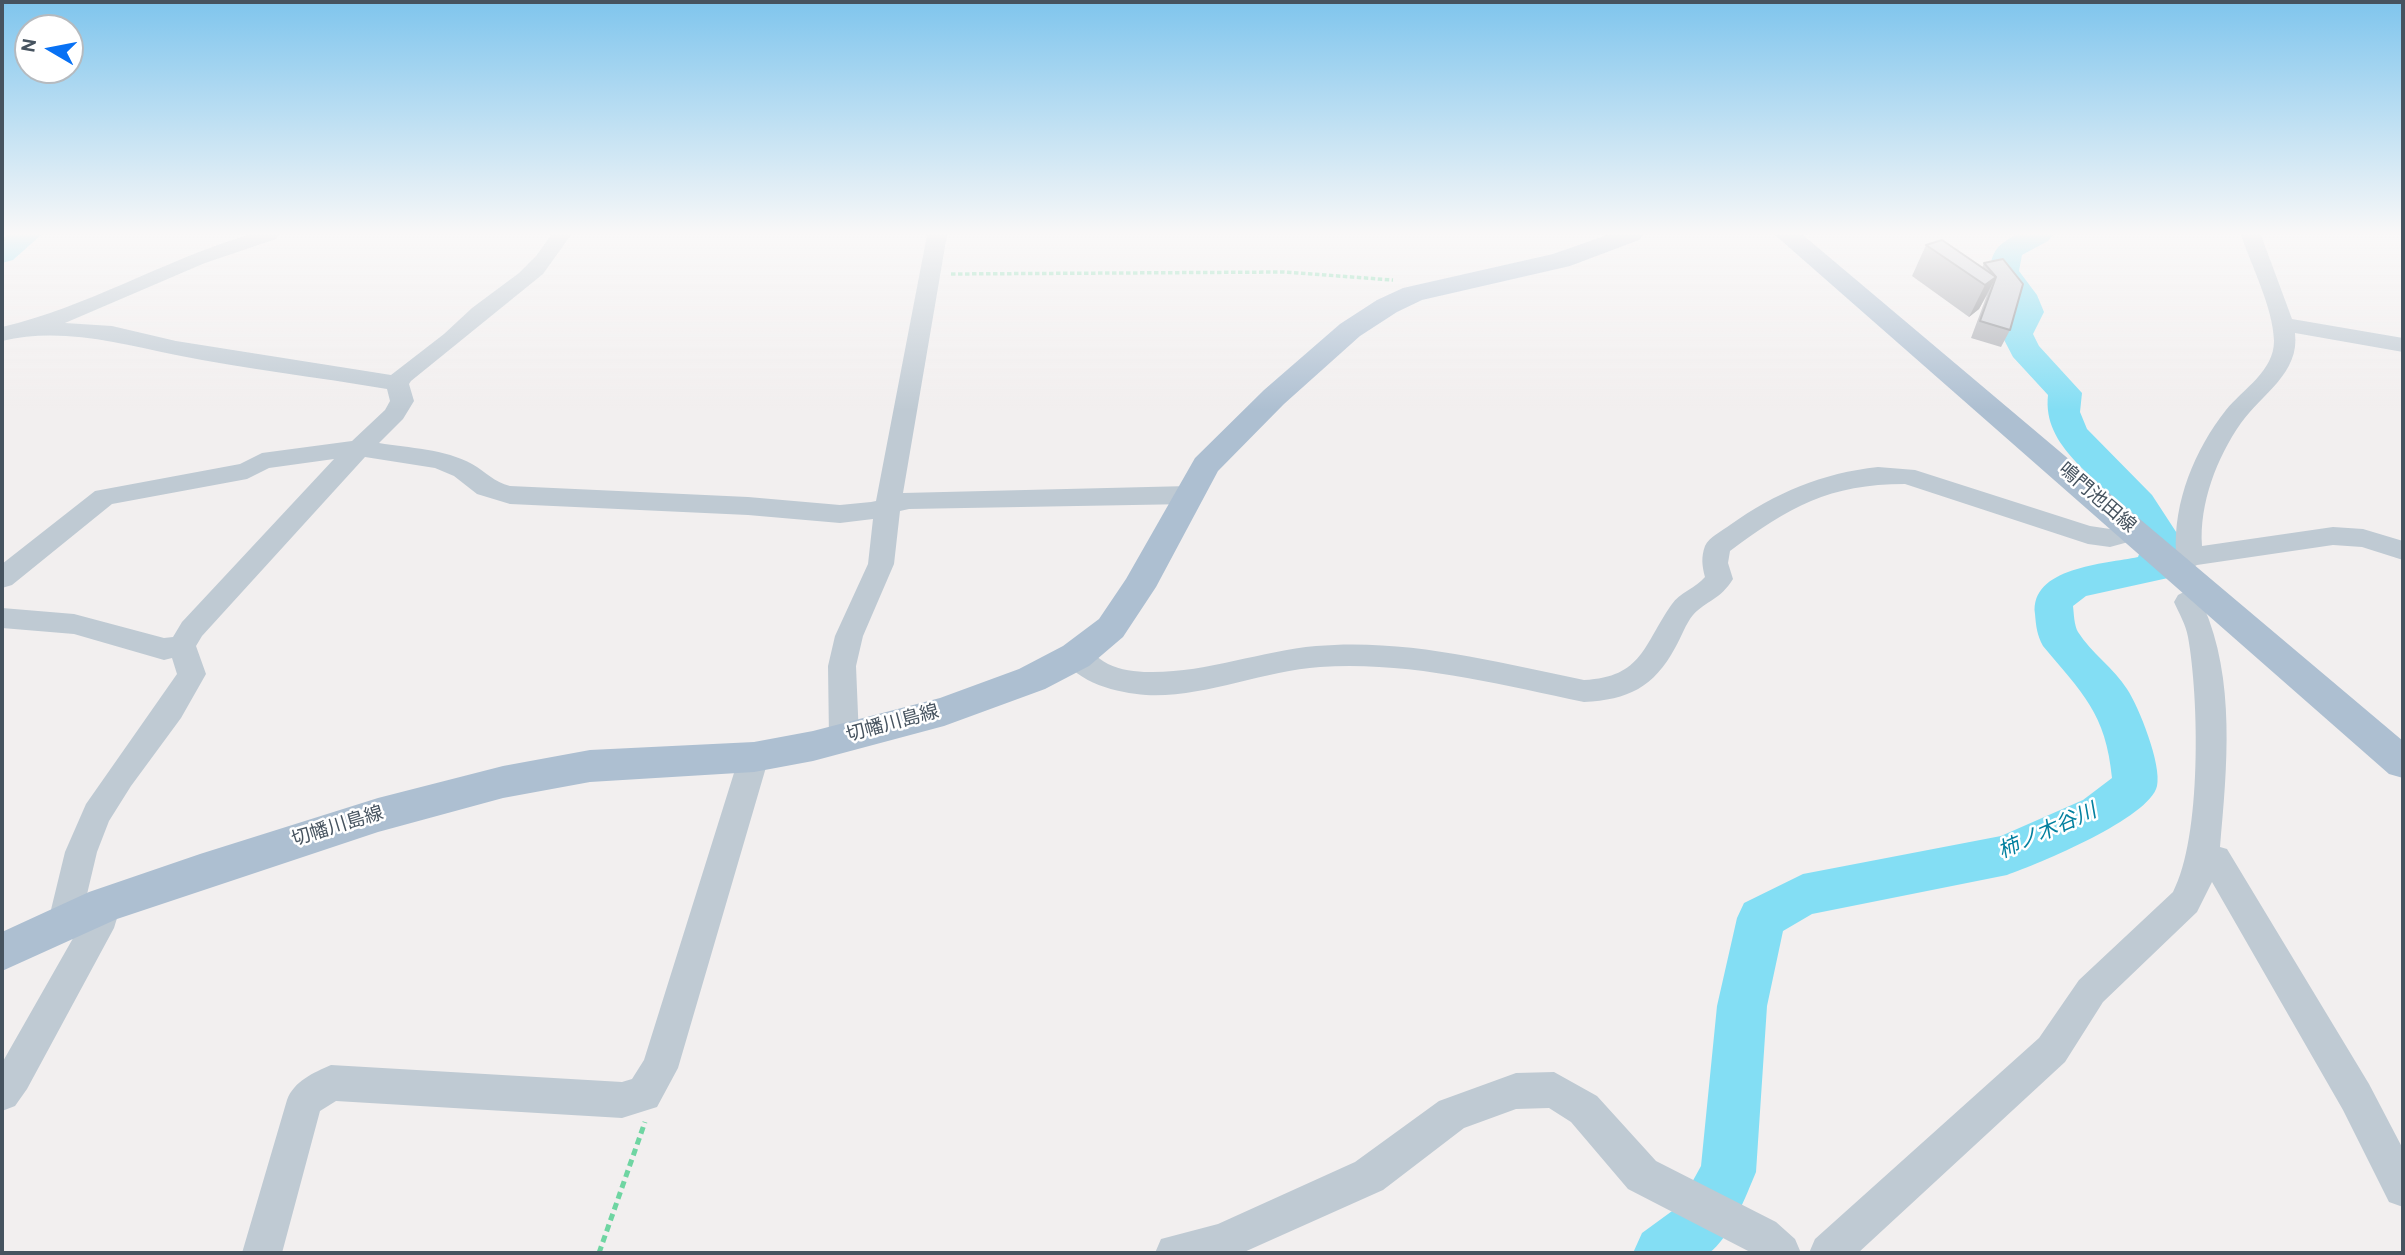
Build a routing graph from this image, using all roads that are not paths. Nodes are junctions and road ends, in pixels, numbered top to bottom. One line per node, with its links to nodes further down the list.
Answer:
1 (120, 294): 8 (street)
2 (505, 294): 11 (street)
3 (926, 294): 14 (street)
4 (1415, 294): 13 (main road, 切幡川島線)
5 (1857, 294): 16 (main road, 鳴門池田線)
6 (2271, 294): 7 (street)
7 (2281, 324): 10 (street); 16 (street)
8 (32, 328): 9 (street); 11 (street)
9 (2, 334)
10 (2403, 345)
11 (397, 383): 12 (street)
12 (359, 448): 14 (street); 17 (street); 20 (street)
13 (1189, 495): 14 (street); 21 (main road, 切幡川島線)
14 (888, 505): 22 (street)
15 (2403, 551): 16 (street)
16 (2163, 552): 18 (main road, 鳴門池田線); 21 (street)
17 (2, 578)
18 (2203, 592): 24 (main road, 鳴門池田線); 25 (street)
19 (5, 621): 20 (street)
20 (181, 646): 27 (street)
21 (1076, 656): 22 (main road, 切幡川島線)
22 (844, 738): 23 (main road, 切幡川島線)
23 (754, 757): 26 (main road, 切幡川島線); 31 (street)
24 (2403, 763)
25 (2203, 857): 30 (street); 34 (street)
26 (104, 905): 27 (main road, 切幡川島線); 29 (street)
27 (65, 922): 28 (main road, 切幡川島線)
28 (2, 952)
29 (2, 1093)
30 (2403, 1188)
31 (262, 1253)
32 (1175, 1253): 33 (street)
33 (1781, 1253)
34 (1829, 1253)

